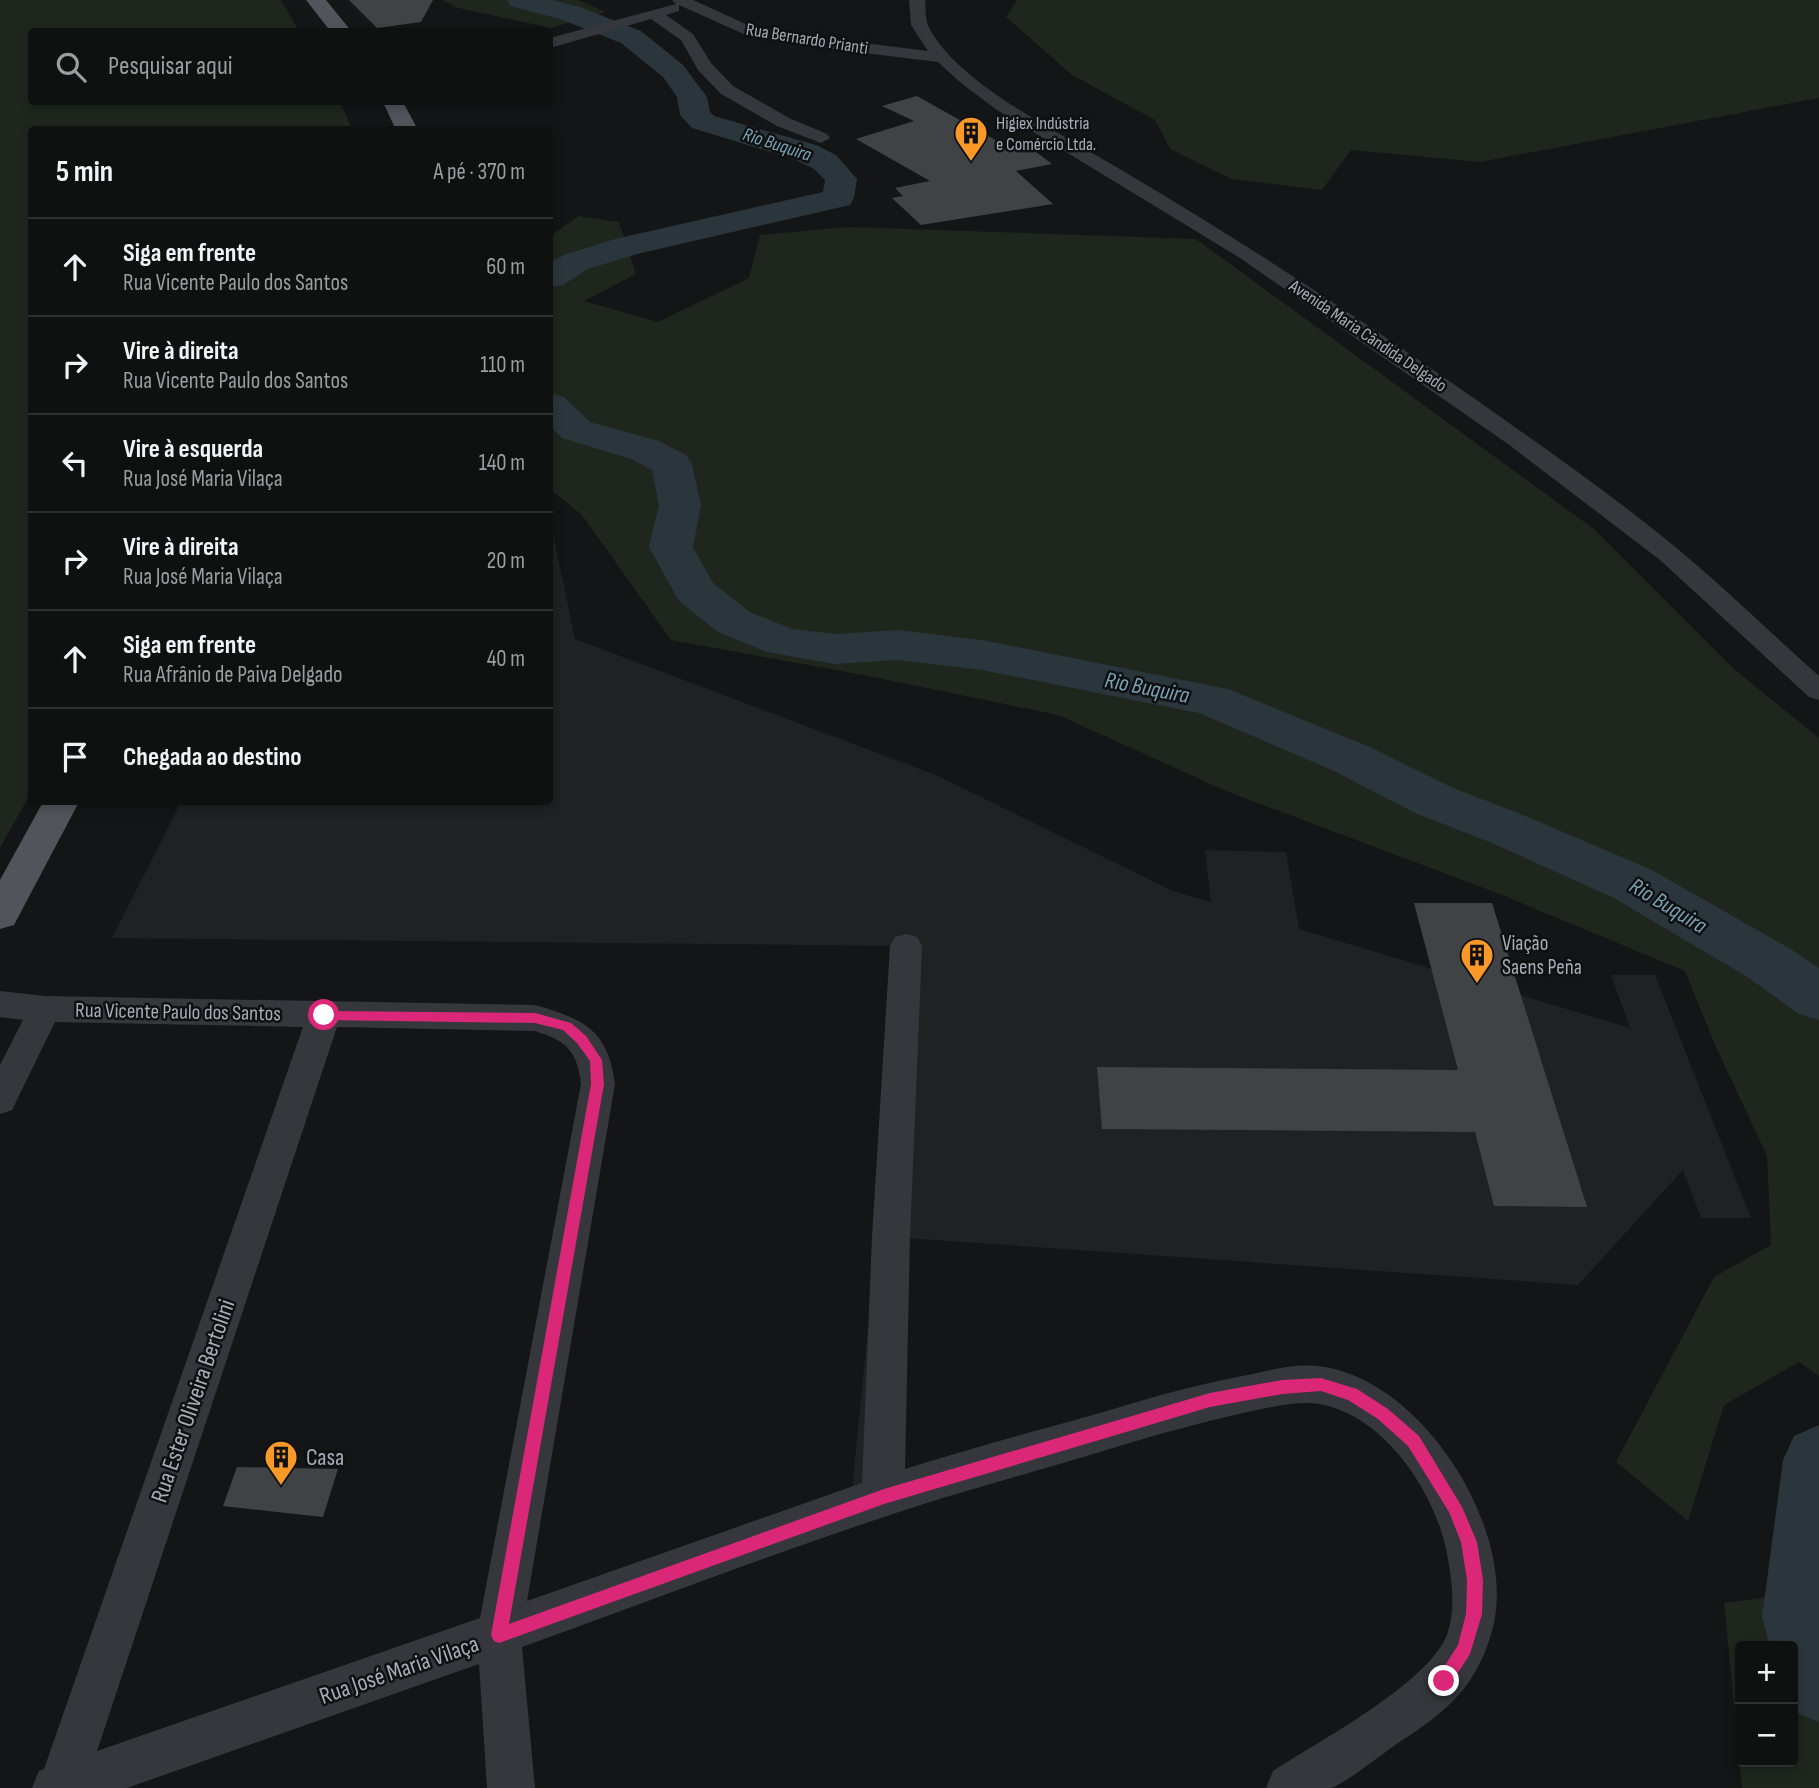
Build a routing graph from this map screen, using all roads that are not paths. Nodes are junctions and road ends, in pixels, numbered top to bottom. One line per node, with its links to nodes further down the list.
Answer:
1 (300, 0): 6 (main road)
2 (316, 0): 7 (main road)
3 (917, 0): 9 (street, Avenida Maria Cândida Delgado)
4 (690, 1): 5 (street); 9 (street, Rua Bernardo Prianti)
5 (653, 13): 8 (street); 14 (street)
6 (321, 28)
7 (339, 28)
8 (553, 42)
9 (940, 57): 15 (street, Avenida Maria Cândida Delgado)
10 (374, 105): 12 (main road)
11 (394, 105): 13 (main road)
12 (382, 126)
13 (405, 126)
14 (821, 138)
15 (1819, 691)
16 (59, 805): 17 (main road)
17 (0, 915)
18 (906, 946): 23 (street)
19 (0, 1004): 20 (street, Rua Vicente Paulo dos Santos)
20 (46, 1009): 21 (street, Rua Vicente Paulo dos Santos); 22 (street)
21 (324, 1015): 24 (street, Rua Vicente Paulo dos Santos); 25 (street, Rua Ester Oliveira Bertolini)
22 (0, 1100)
23 (884, 1496): 24 (street, Rua José Maria Vilaça); 27 (street, Rua José Maria Vilaça)
24 (499, 1635): 25 (street, Rua José Maria Vilaça); 26 (street, Rua Vicente Paulo dos Santos)
25 (59, 1787)
26 (512, 1788)
27 (1290, 1788)

